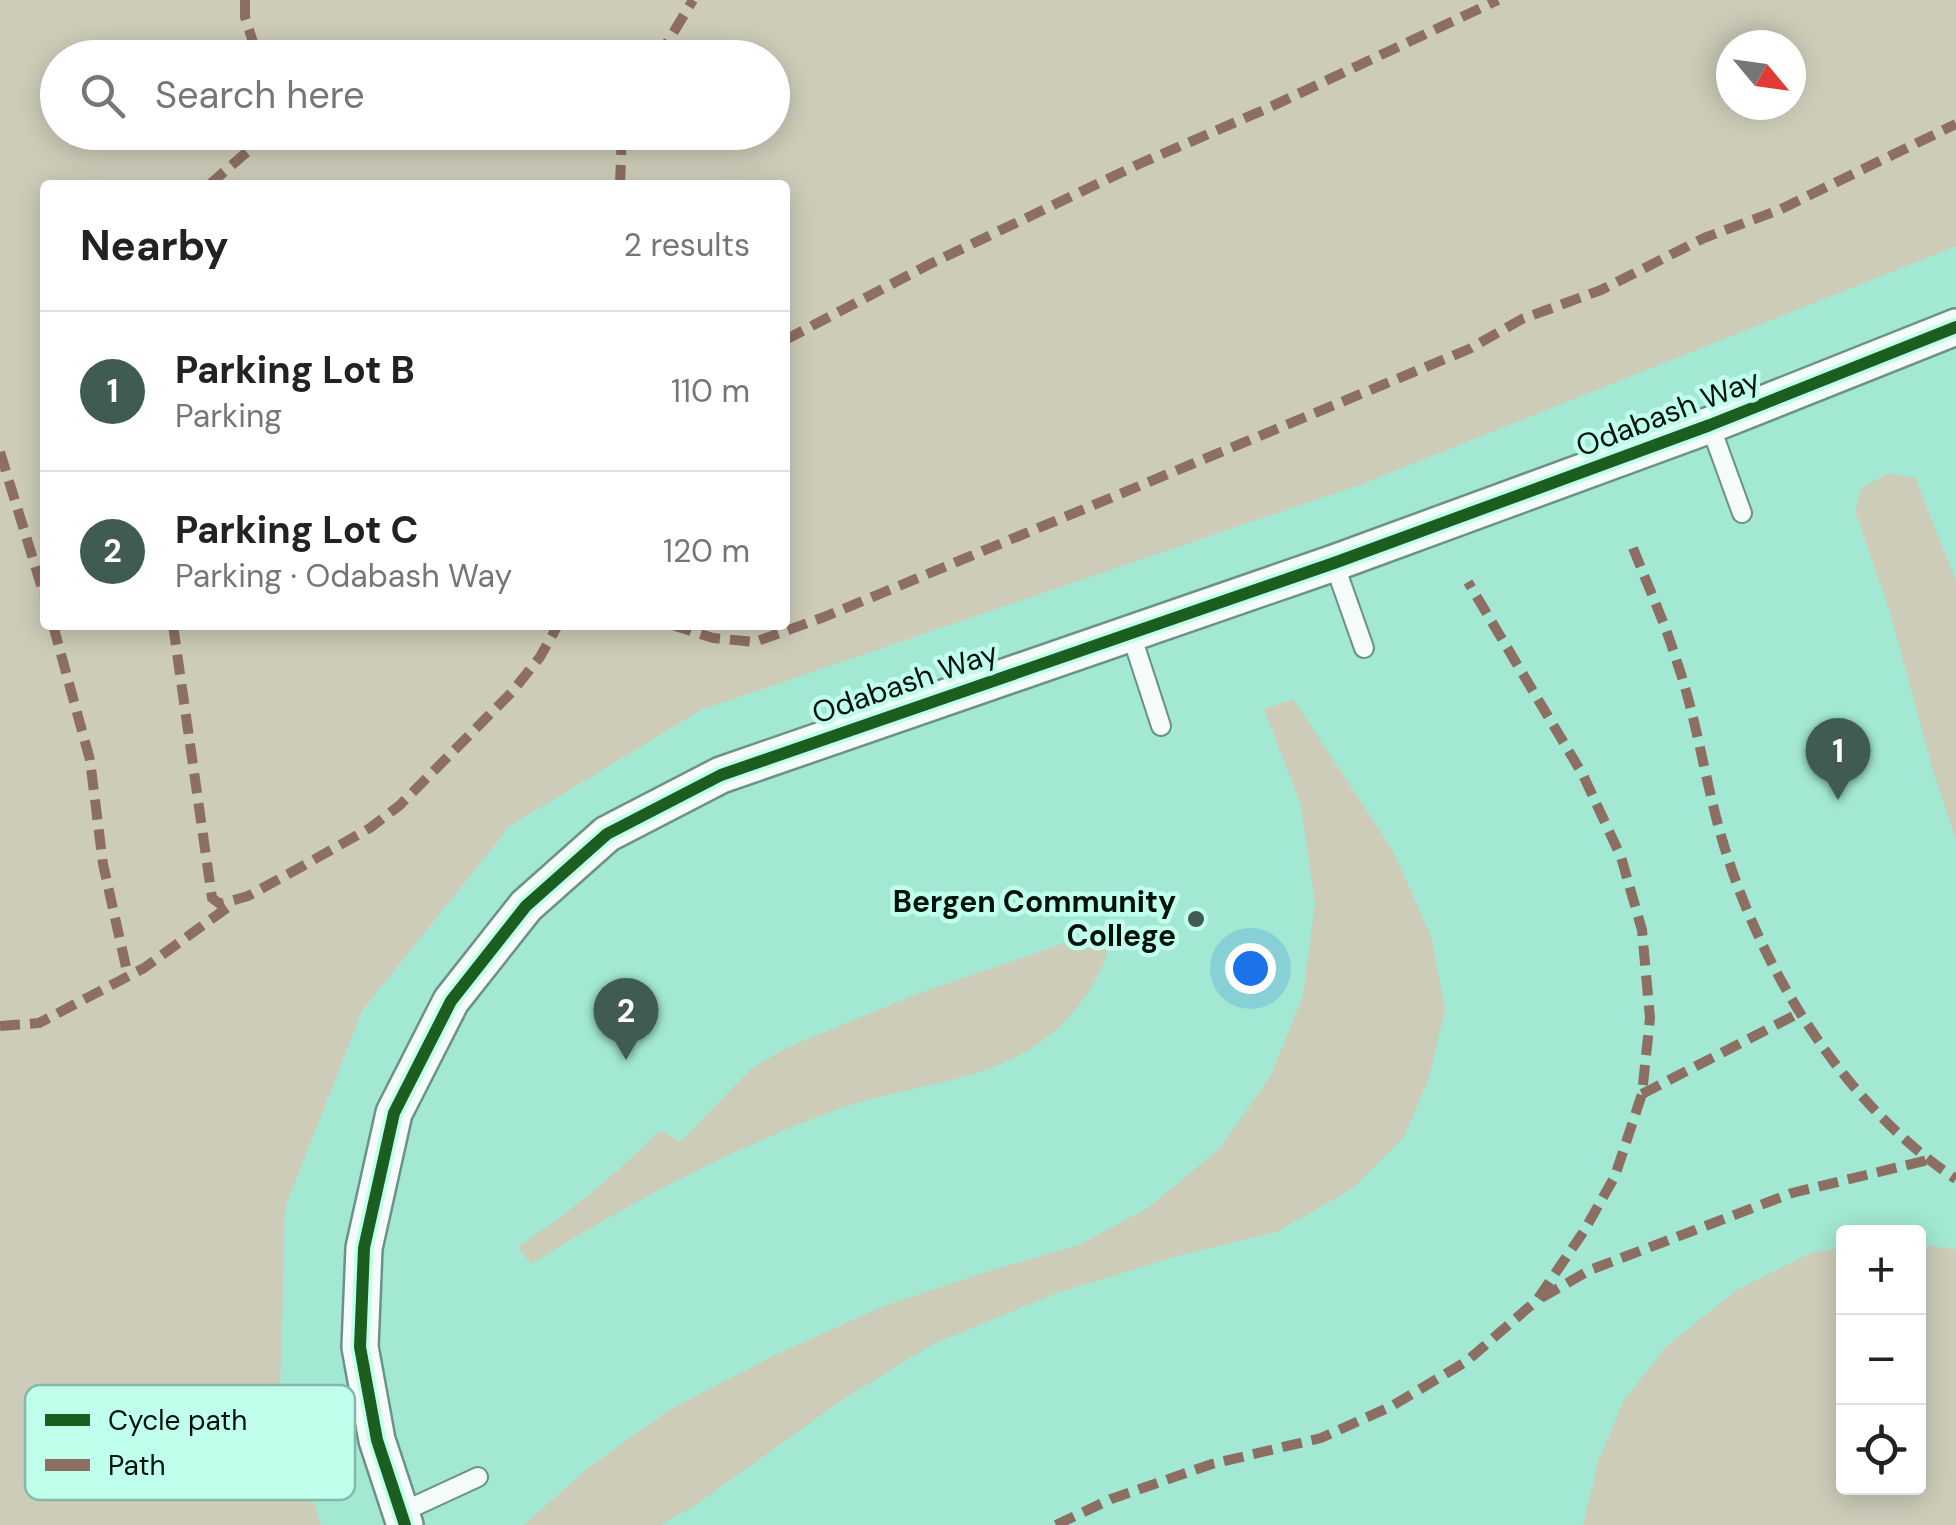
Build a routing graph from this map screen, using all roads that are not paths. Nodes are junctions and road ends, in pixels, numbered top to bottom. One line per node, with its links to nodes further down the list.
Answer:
1 (1956, 328): 2 (street, Odabash Way)
2 (1710, 426): 3 (lane); 4 (street, Odabash Way)
3 (1742, 513)
4 (1334, 563): 5 (street, Odabash Way); 6 (lane)
5 (1130, 631): 7 (lane); 9 (street, Odabash Way)
6 (1364, 648)
7 (1161, 726)
8 (478, 1477): 9 (lane)
9 (402, 1519)

